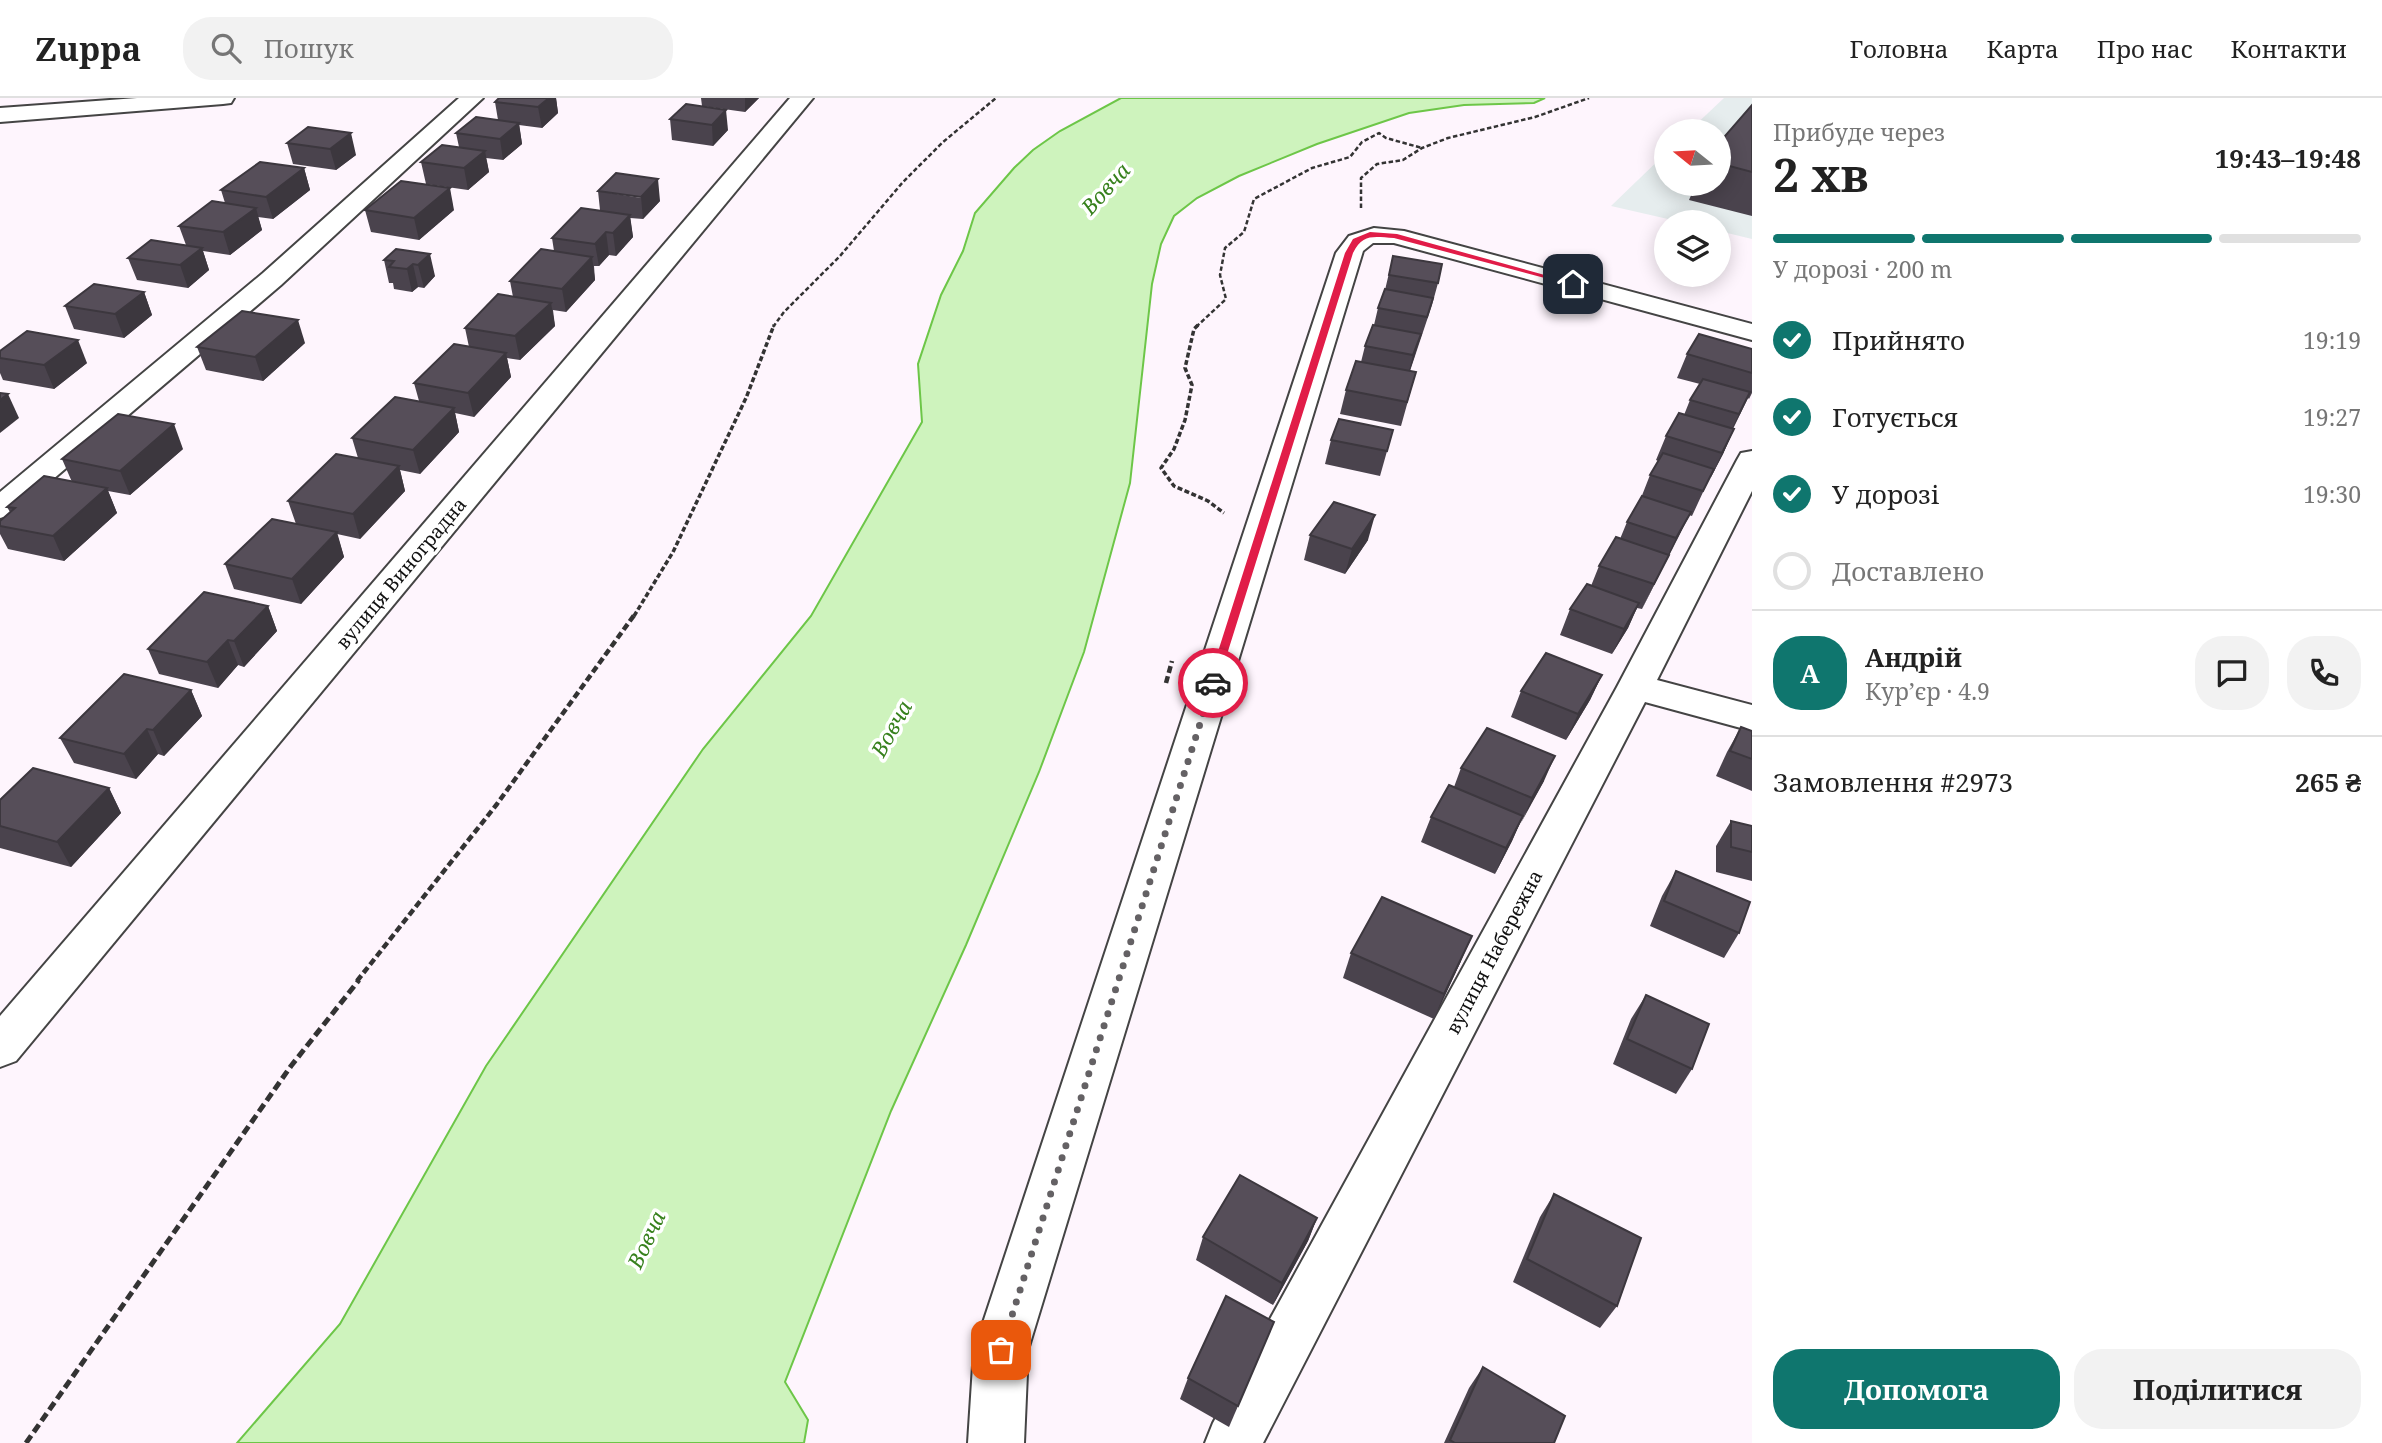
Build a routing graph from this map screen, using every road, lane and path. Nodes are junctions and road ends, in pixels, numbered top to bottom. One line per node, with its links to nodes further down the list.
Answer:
1 (223, 98): 6 (street)
2 (471, 98): 11 (street)
3 (802, 98): 15 (street, вулиця Виноградна)
4 (996, 98): 16 (path)
5 (1589, 98): 7 (path)
6 (0, 115)
7 (1422, 148): 8 (path); 12 (path)
8 (1370, 234): 9 (street); 17 (street)
9 (1752, 332)
10 (1752, 460): 13 (street, вулиця Набережна)
11 (0, 508)
12 (1228, 520)
13 (1635, 687): 14 (street); 18 (street, вулиця Набережна)
14 (1752, 718)
15 (0, 1048)
16 (26, 1443)
17 (996, 1443)
18 (1233, 1443)

